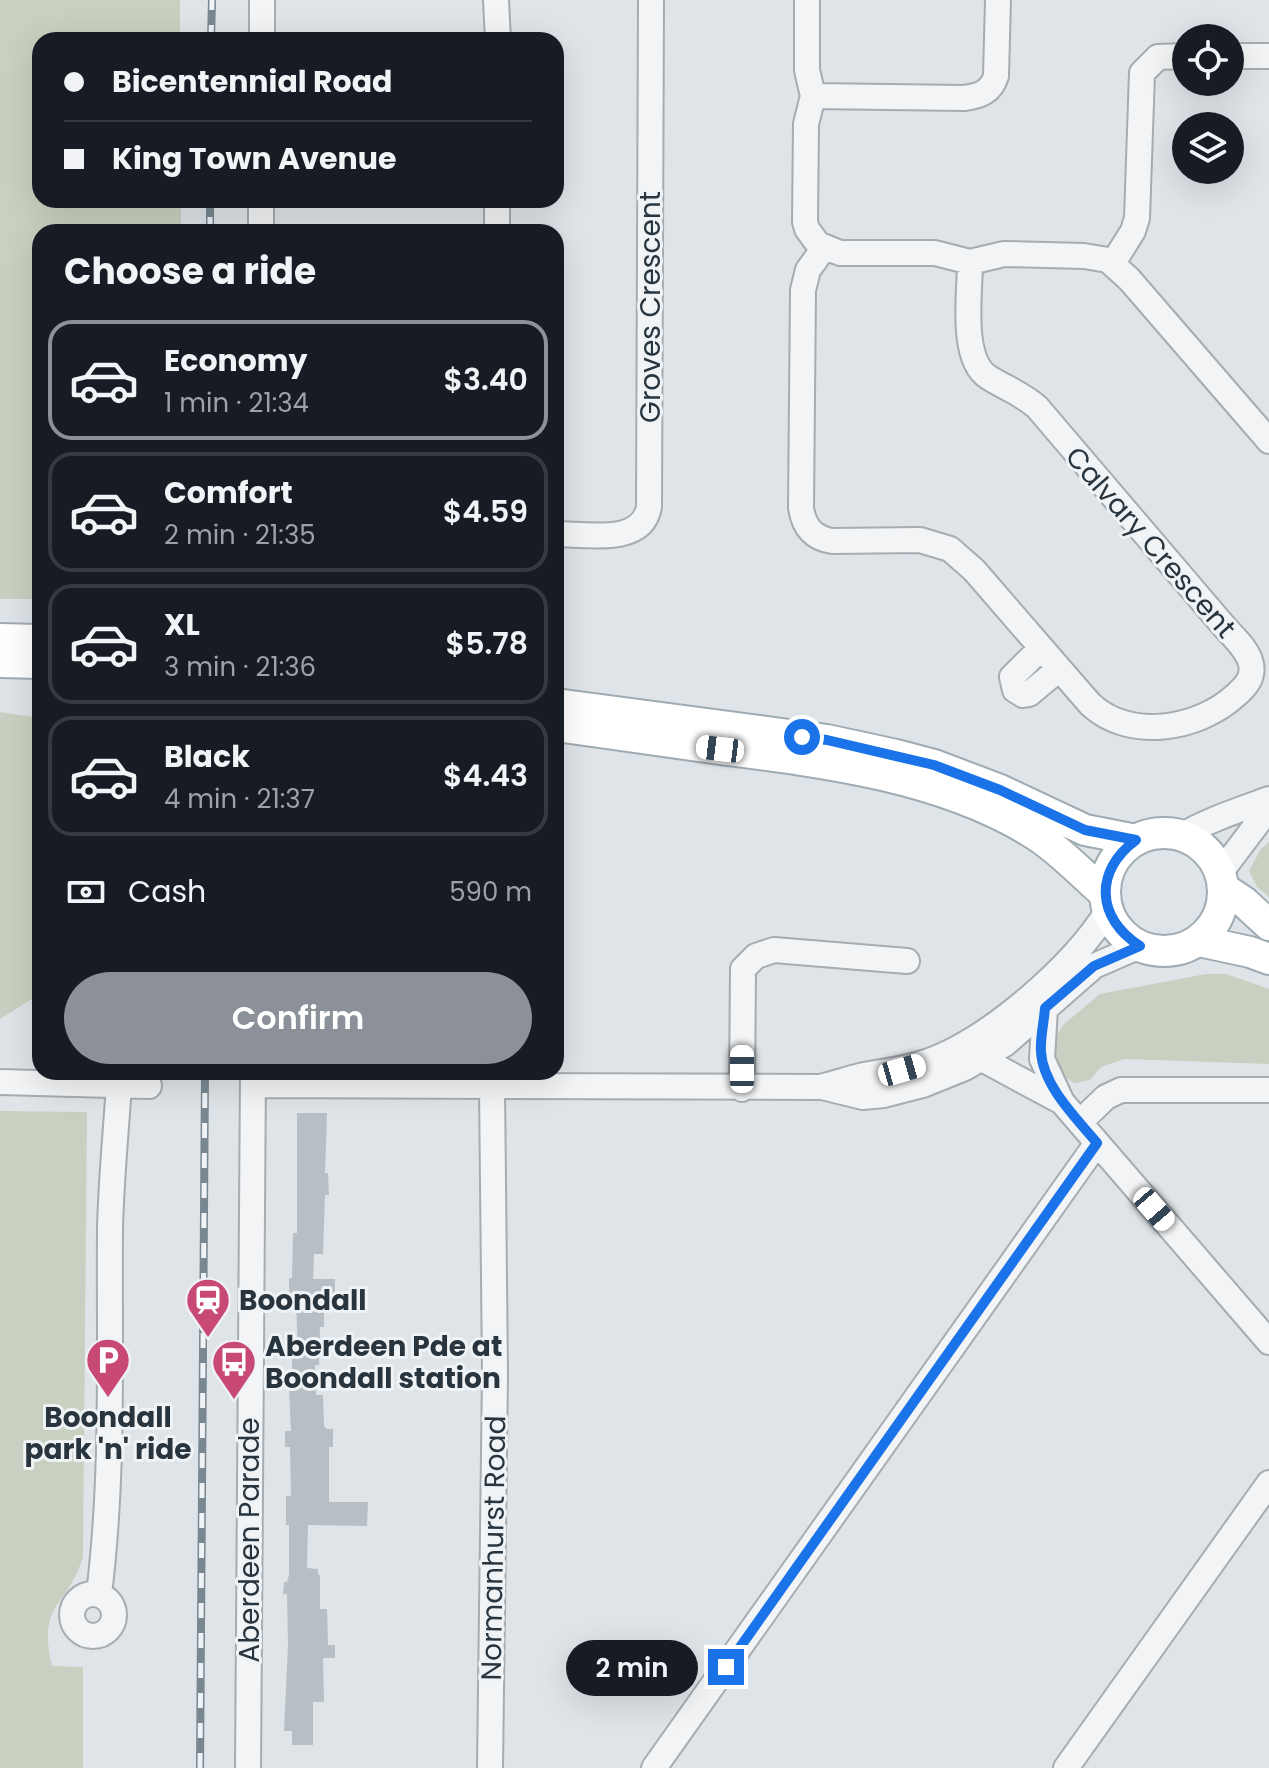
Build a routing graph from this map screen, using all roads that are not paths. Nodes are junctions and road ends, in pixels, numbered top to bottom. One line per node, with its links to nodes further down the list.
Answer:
1 (262, 0): 6 (street)
2 (496, 0): 7 (street)
3 (651, 0): 16 (street, Groves Crescent)
4 (807, 0): 11 (street)
5 (998, 0): 11 (street)
6 (262, 32)
7 (498, 32)
8 (1172, 56): 14 (street)
9 (1244, 56): 10 (street)
10 (1269, 56)
11 (813, 96): 12 (street)
12 (824, 248): 13 (street); 19 (street, Calvary Crescent)
13 (970, 262): 14 (street); 22 (street, Calvary Crescent)
14 (1113, 263): 15 (street)
15 (1269, 441)
16 (564, 534)
17 (0, 639): 18 (main road)
18 (32, 640)
19 (1041, 648): 22 (street, Calvary Crescent); 22 (street)
20 (0, 662): 21 (main road)
21 (32, 663)
22 (1059, 669)
23 (564, 705): 28 (main road)
24 (564, 727): 30 (main road)
25 (1269, 799): 27 (street)
26 (1269, 808): 29 (street)
27 (1181, 836): 28 (main road); 29 (main road)
28 (1136, 840): 30 (main road)
29 (1222, 881): 31 (main road); 32 (main road)
30 (1107, 902): 33 (main road); 44 (street)
31 (1269, 925)
32 (1199, 941): 33 (main road); 34 (main road)
33 (1140, 946): 36 (street)
34 (1269, 959)
35 (907, 961): 45 (street)
36 (1045, 1008): 37 (street); 47 (street)
37 (982, 1059): 44 (street); 47 (street)
38 (253, 1080): 53 (street, Aberdeen Parade)
39 (283, 1080): 43 (street)
40 (0, 1082): 41 (street)
41 (119, 1084): 42 (street); 52 (street)
42 (149, 1086)
43 (492, 1087): 45 (street); 54 (street, Normanhurst Road)
44 (822, 1087): 45 (street)
45 (742, 1089)
46 (1269, 1090): 48 (street)
47 (1062, 1102): 48 (street)
48 (1080, 1122): 49 (street)
49 (1097, 1143): 50 (street); 55 (street)
50 (1269, 1342)
51 (1269, 1483): 56 (street)
52 (99, 1594)
53 (248, 1768)
54 (490, 1768)
55 (654, 1768)
56 (1066, 1768)

